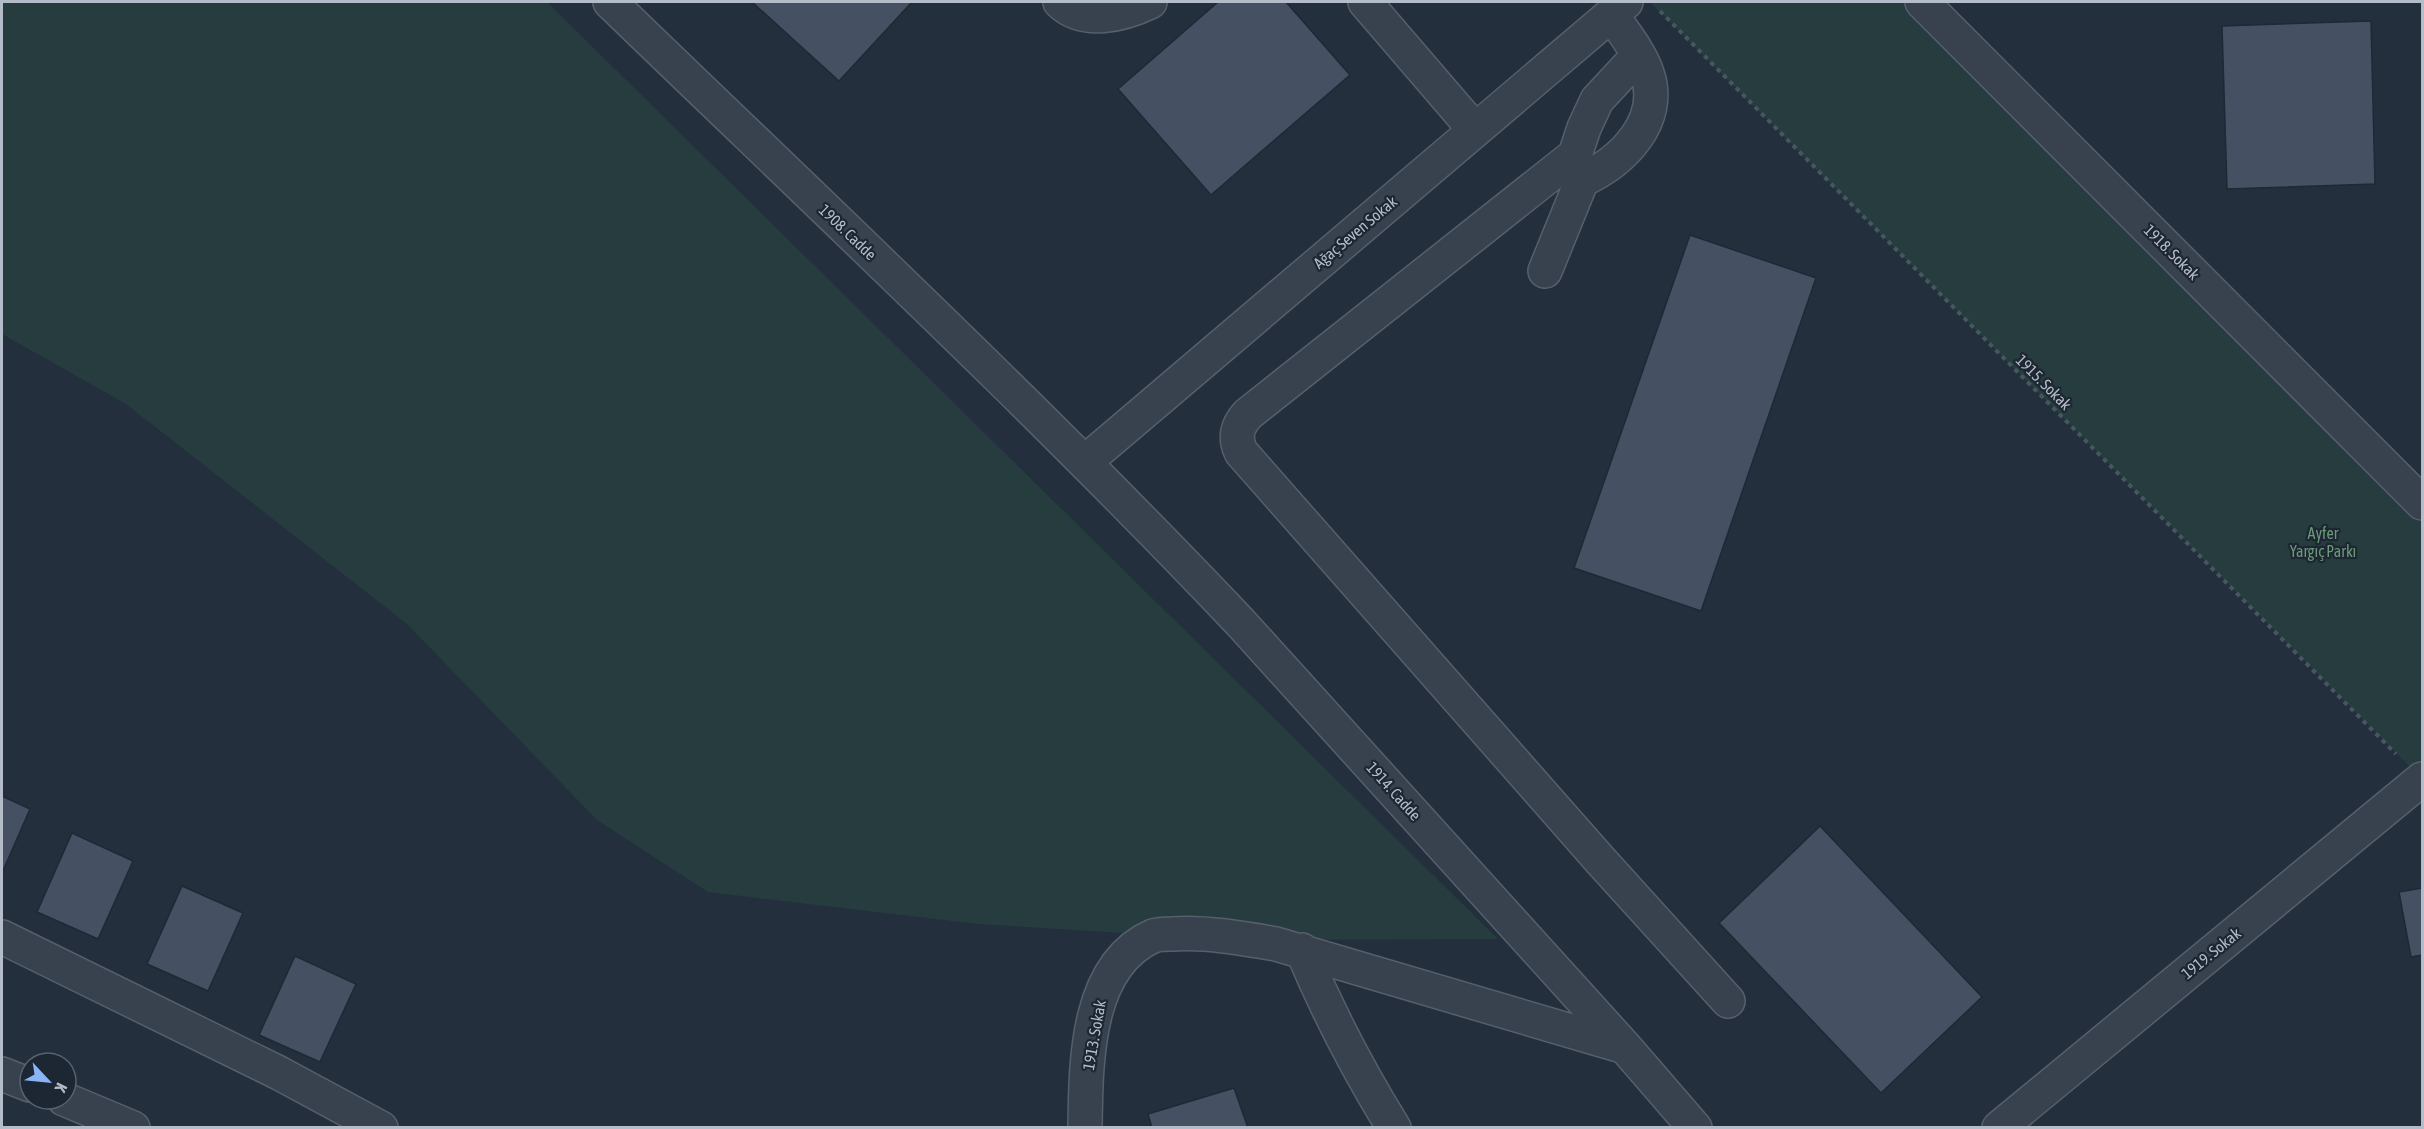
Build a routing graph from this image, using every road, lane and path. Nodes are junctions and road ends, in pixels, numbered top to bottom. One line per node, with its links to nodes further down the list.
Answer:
1 (610, 2): 12 (street, 1908. Cadde)
2 (1060, 2): 3 (street)
3 (1150, 2)
4 (1365, 2): 9 (street)
5 (1922, 2): 13 (street, 1918. Sokak)
6 (1618, 8): 8 (street); 9 (street, Ağaç Seven Sokak)
7 (1659, 10): 14 (path, 1915. Sokak)
8 (1638, 56): 10 (street); 10 (street)
9 (1475, 130): 12 (street, Ağaç Seven Sokak)
10 (1579, 168): 11 (street); 17 (street)
11 (1545, 271)
12 (1085, 462): 18 (street, 1914. Cadde)
13 (2422, 503)
14 (2422, 779): 27 (street, 1919. Sokak)
15 (2, 937): 23 (street)
16 (1302, 950): 18 (street, 1913. Sokak); 24 (street, 1913. Sokak); 25 (street)
17 (1728, 1001)
18 (1624, 1047): 26 (street, 1914. Cadde)
19 (2, 1074): 20 (street)
20 (18, 1080)
21 (78, 1105): 22 (street)
22 (133, 1128)
23 (381, 1128)
24 (1085, 1128)
25 (1394, 1128)
26 (1695, 1128)
27 (1999, 1128)

